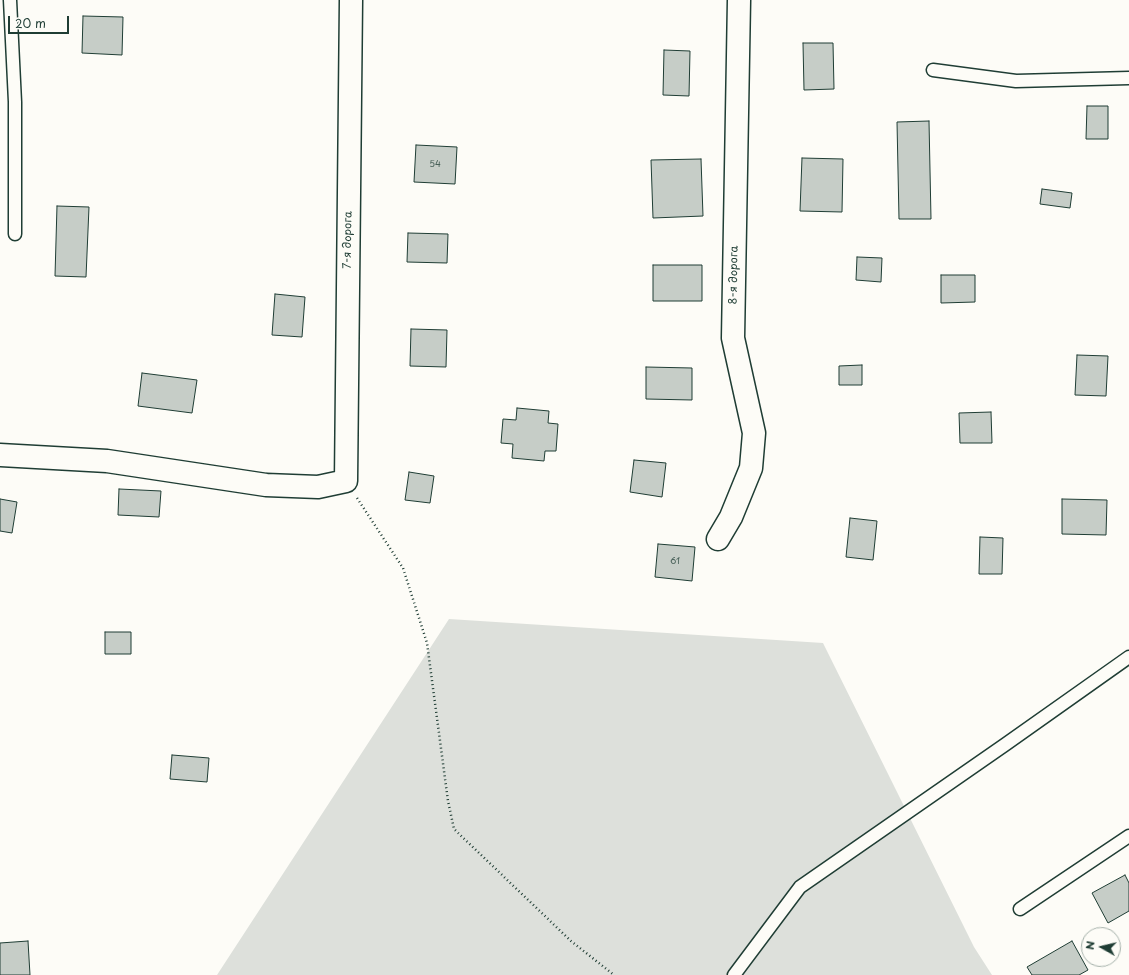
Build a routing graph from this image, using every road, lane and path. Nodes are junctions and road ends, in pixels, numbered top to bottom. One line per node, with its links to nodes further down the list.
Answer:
1 (10, 0): 6 (lane)
2 (351, 0): 8 (street, 7-я дорога)
3 (739, 0): 9 (street, 8-я дорога)
4 (933, 70): 5 (lane)
5 (1129, 78)
6 (15, 234)
7 (0, 455): 8 (street)
8 (346, 481): 13 (path)
9 (718, 539)
10 (1129, 657): 14 (lane)
11 (1129, 836): 12 (lane)
12 (1020, 910)
13 (614, 975)
14 (734, 975)

